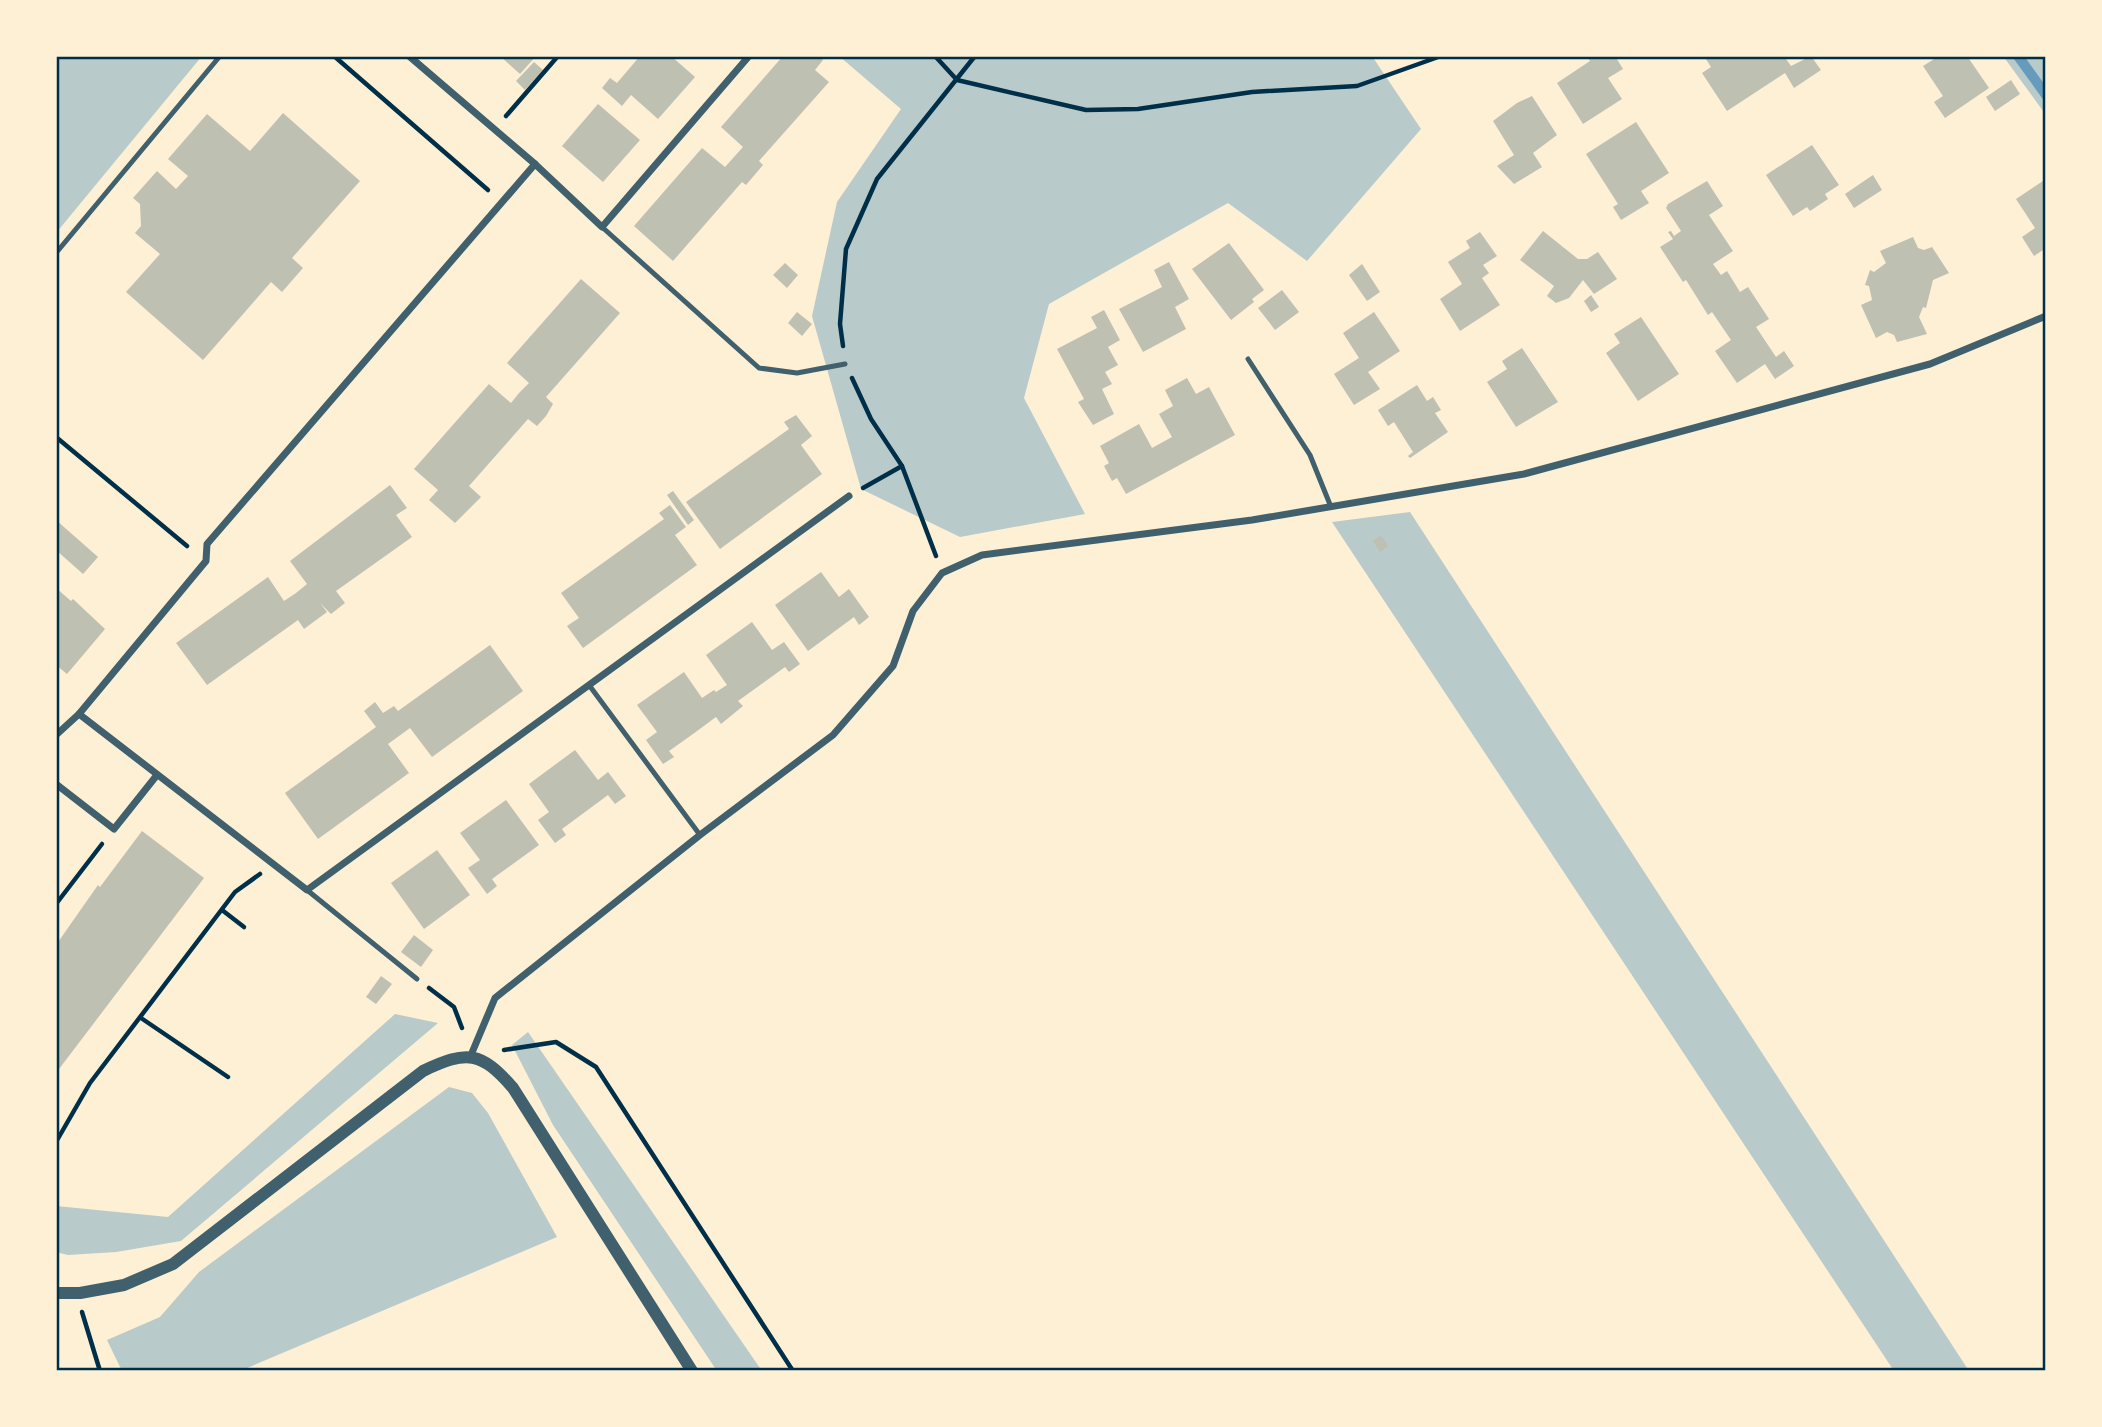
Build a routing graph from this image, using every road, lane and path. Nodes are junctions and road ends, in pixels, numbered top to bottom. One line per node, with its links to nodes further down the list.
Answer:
1 (220, 56): 14 (lane)
2 (334, 56): 12 (path)
3 (409, 56): 10 (street)
4 (558, 56): 10 (path)
5 (750, 56): 13 (street)
6 (935, 56): 9 (path)
7 (975, 56): 9 (path)
8 (1441, 56): 9 (path)
9 (957, 80): 17 (path)
10 (494, 130): 11 (street)
11 (535, 164): 12 (street); 13 (street)
12 (502, 202): 22 (street)
13 (602, 227): 17 (lane)
14 (56, 253)
15 (2046, 316): 21 (street)
16 (1248, 359): 21 (lane)
17 (845, 364): 19 (path)
18 (56, 437): 22 (path)
19 (902, 466): 20 (path); 23 (path)
20 (849, 496): 24 (street)
21 (1331, 507): 23 (street)
22 (205, 561): 25 (street)
23 (942, 573): 30 (street)
24 (589, 685): 30 (lane); 32 (street)
25 (79, 714): 26 (street); 27 (street)
26 (56, 735)
27 (157, 775): 29 (street); 31 (street)
28 (56, 784): 29 (street)
29 (114, 829): 33 (path)
30 (700, 835): 38 (street)
31 (271, 862): 32 (street); 34 (path)
32 (307, 890): 36 (lane)
33 (56, 904)
34 (222, 910): 35 (path); 37 (path)
35 (244, 927)
36 (417, 979): 38 (path)
37 (141, 1018): 39 (path); 40 (path)
38 (471, 1055): 41 (street); 44 (street); 45 (path)
39 (228, 1077)
40 (56, 1142)
41 (56, 1293)
42 (82, 1316): 43 (path)
43 (100, 1371)
44 (692, 1371)
45 (793, 1371)

